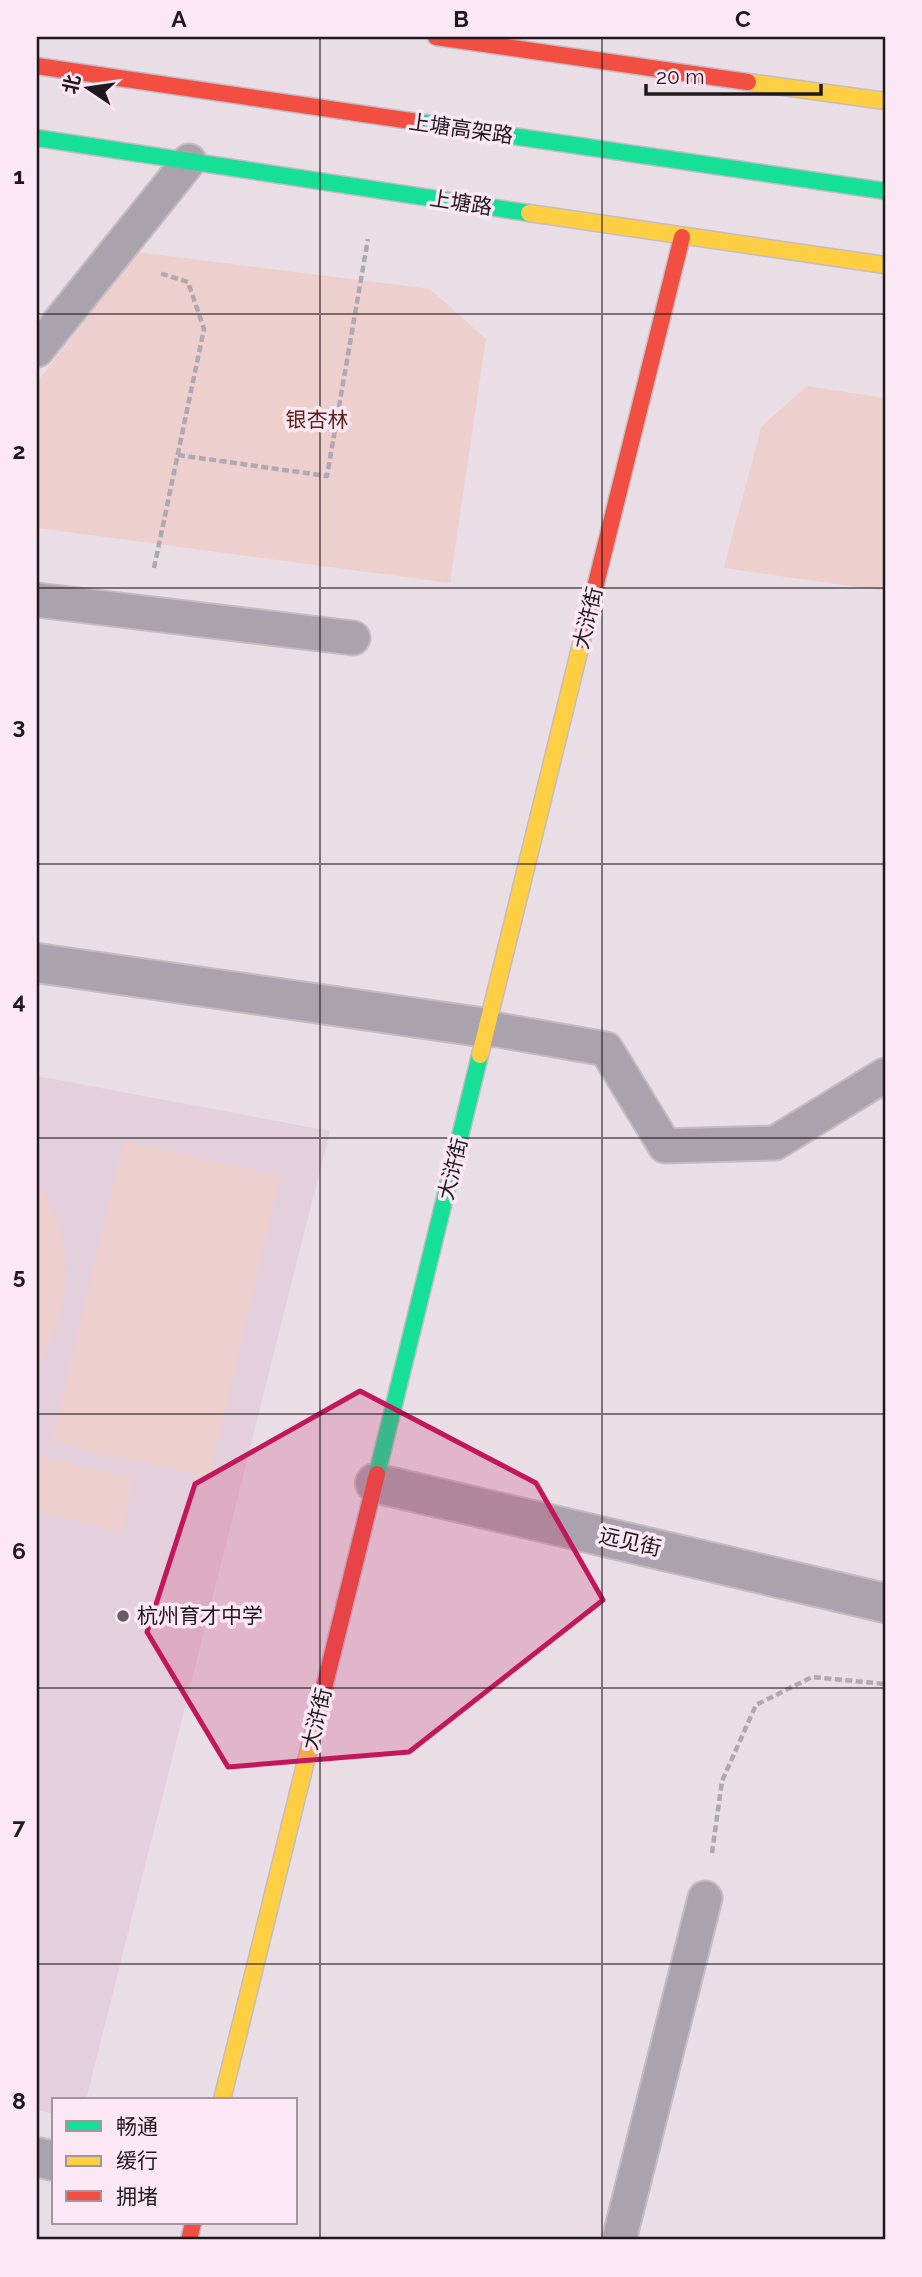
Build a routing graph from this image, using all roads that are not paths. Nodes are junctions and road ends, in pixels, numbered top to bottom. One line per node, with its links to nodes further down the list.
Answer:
1 (436, 37): 3 (main road)
2 (37, 66): 6 (main road, 上塘高架路)
3 (885, 101)
4 (37, 138): 5 (main road, 上塘路)
5 (189, 161): 7 (main road, 上塘路); 9 (lane)
6 (885, 191)
7 (682, 237): 8 (main road, 上塘路); 13 (main road, 大浒街)
8 (885, 265)
9 (37, 350)
10 (37, 600): 11 (lane)
11 (353, 638)
12 (37, 963): 13 (street)
13 (487, 1028): 14 (lane); 15 (main road, 大浒街)
14 (885, 1075)
15 (375, 1483): 16 (street, 远见街); 18 (main road, 大浒街)
16 (885, 1603)
17 (705, 1898): 19 (lane)
18 (222, 2098)
19 (619, 2240)

